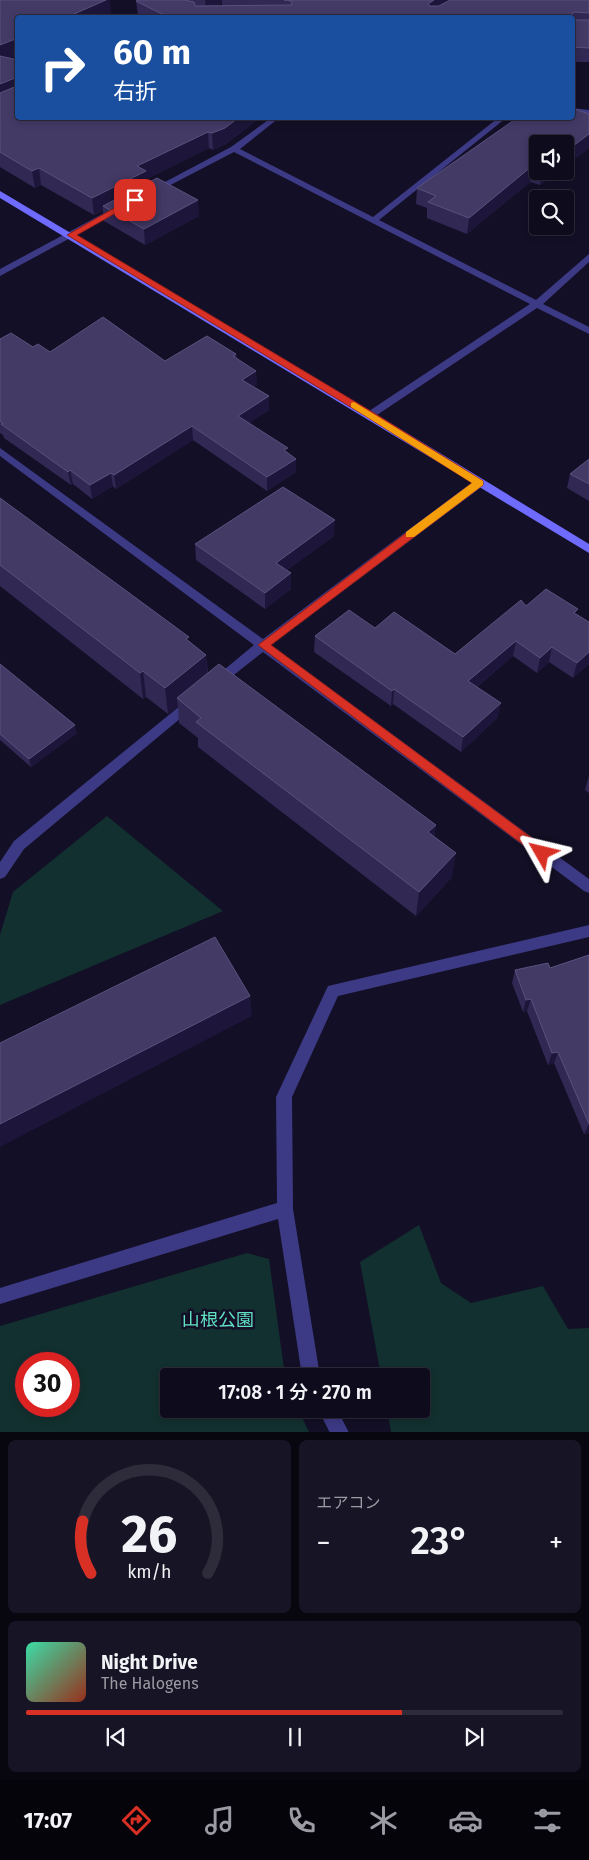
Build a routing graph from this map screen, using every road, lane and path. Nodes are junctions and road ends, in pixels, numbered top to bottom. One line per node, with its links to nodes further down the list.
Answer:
1 (575, 110): 2 (street)
2 (589, 112)
3 (272, 120): 5 (street)
4 (499, 120): 9 (street)
5 (234, 149): 7 (street); 9 (street)
6 (0, 194): 10 (street)
7 (147, 194)
8 (129, 203): 10 (street)
9 (374, 220): 13 (street)
10 (71, 235): 12 (street); 15 (street)
11 (589, 256): 13 (street)
12 (0, 273)
13 (537, 304): 14 (street); 15 (street)
14 (589, 331)
15 (370, 415): 17 (street)
16 (0, 452): 19 (street)
17 (479, 483): 18 (street); 19 (street)
18 (589, 549)
19 (263, 645): 20 (street); 21 (street)
20 (0, 873)
21 (589, 887)
22 (589, 931): 23 (street)
23 (284, 1209): 24 (street); 25 (street)
24 (0, 1296)
25 (310, 1368)
26 (332, 1418): 27 (street)
27 (340, 1432)

